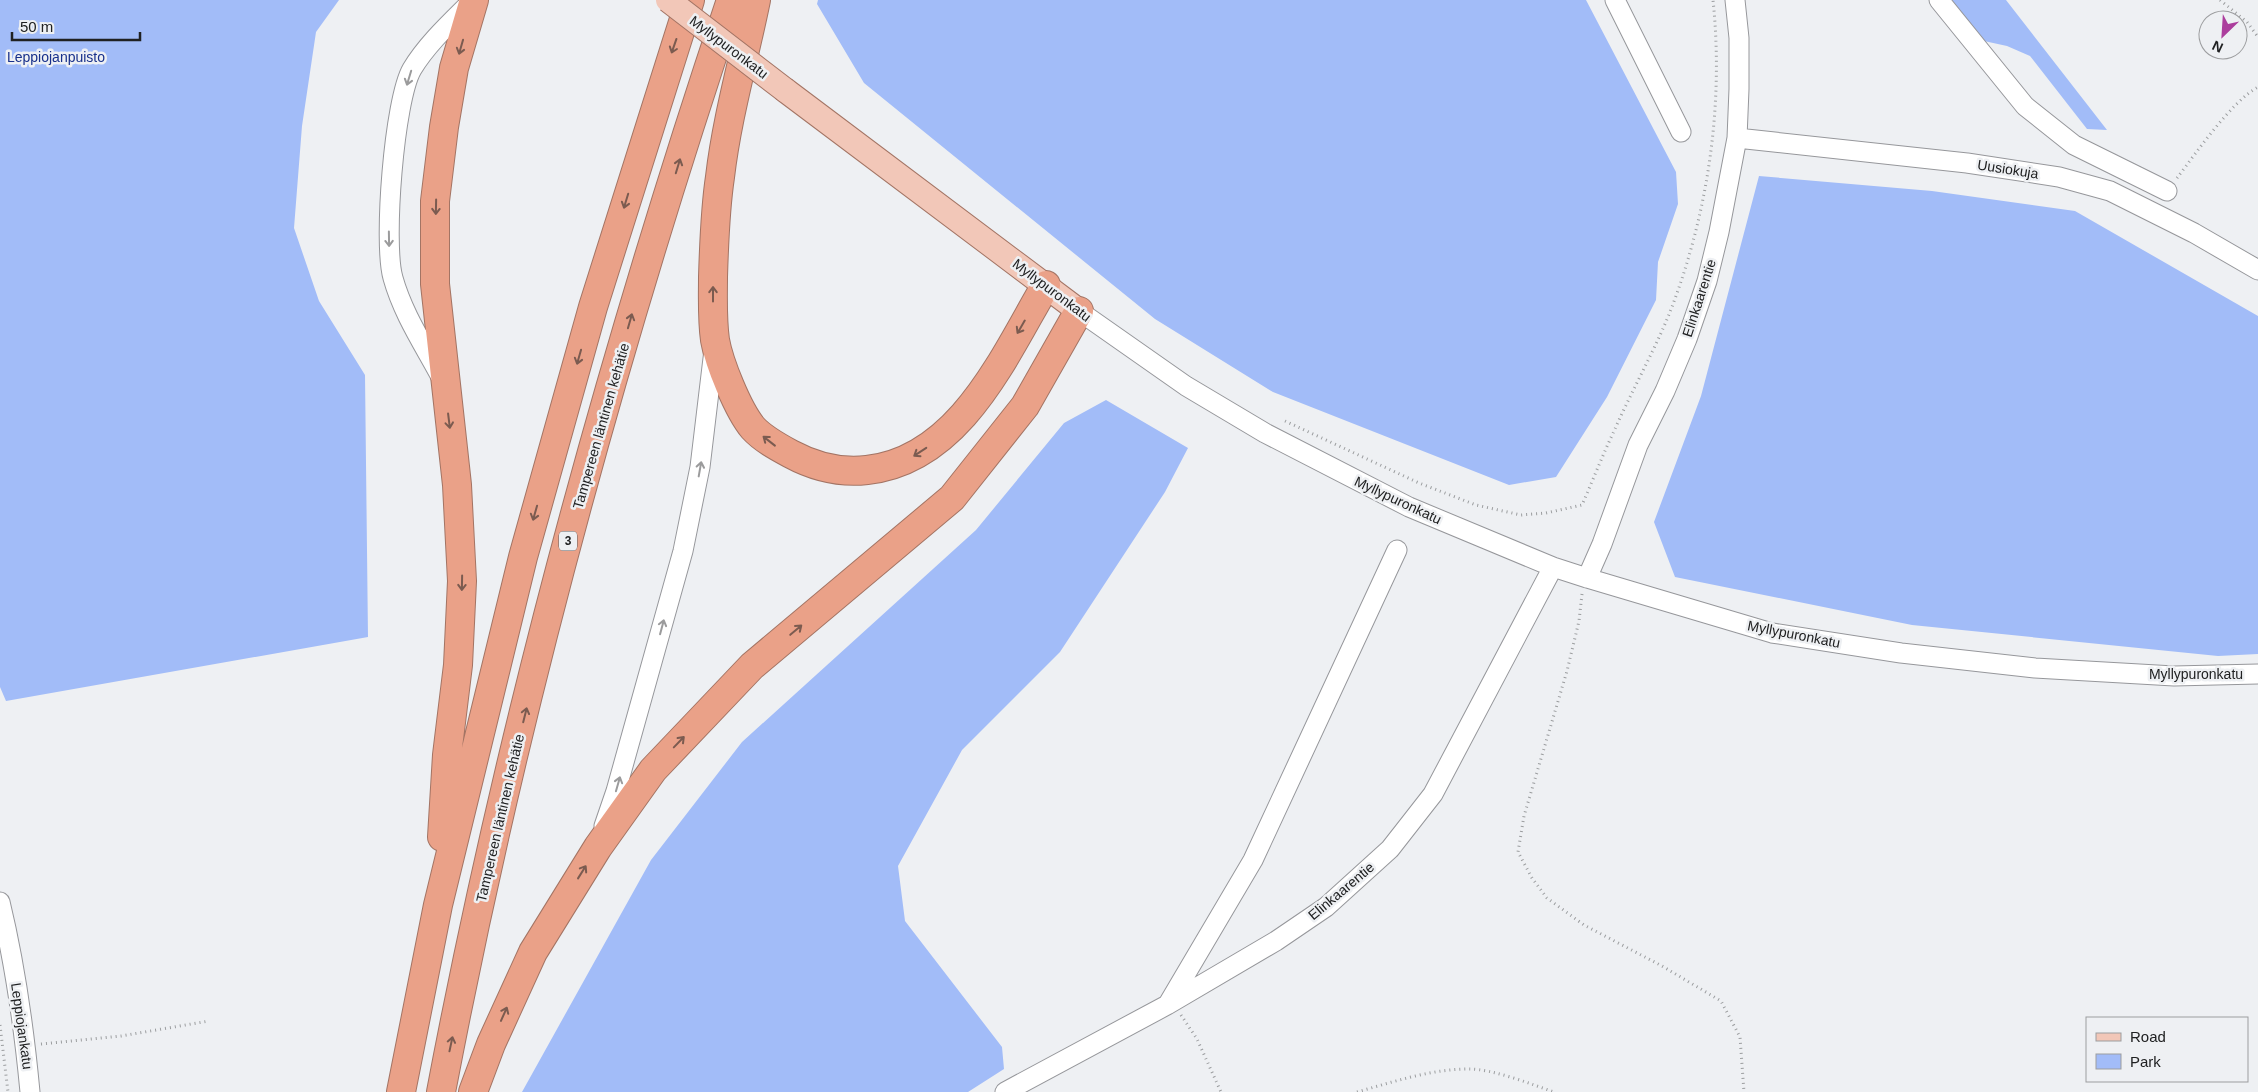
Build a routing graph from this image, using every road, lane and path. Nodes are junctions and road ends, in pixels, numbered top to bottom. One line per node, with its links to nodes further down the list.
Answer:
1 (474, 0): 20 (highway, one-way to 20); 20 (street, one-way to 20)
2 (668, 0): 17 (main road, Myllypuronkatu, bridge)
3 (690, 0): 28 (highway, one-way to 28)
4 (731, 0): 36 (highway, Tampereen läntinen kehätie / 3, one-way to 4)
5 (756, 0): 19 (highway, one-way to 5)
6 (1615, 0): 13 (street)
7 (1713, 0): 21 (path)
8 (1735, 0): 14 (street, Elinkaarentie)
9 (1938, 0): 15 (street)
10 (2220, 0): 11 (path)
11 (2258, 37)
12 (2258, 87): 15 (path)
13 (1681, 132)
14 (1737, 138): 16 (street, Uusiokuja); 24 (street, Elinkaarentie)
15 (2167, 191)
16 (2258, 270)
17 (1046, 285): 18 (main road, Myllypuronkatu); 19 (highway, one-way to 19)
18 (1078, 311): 23 (street, Myllypuronkatu); 26 (highway, one-way to 18)
19 (715, 340): 26 (street, one-way to 19)
20 (445, 383): 28 (highway, one-way to 28)
21 (1282, 420)
22 (1397, 550): 29 (street)
23 (1553, 567): 24 (street, Myllypuronkatu); 29 (street, Elinkaarentie)
24 (1587, 578): 25 (street, Myllypuronkatu); 42 (path)
25 (2258, 674)
26 (598, 846): 37 (highway, one-way to 26)
27 (0, 902): 32 (street, Leppiojankatu)
28 (438, 905): 35 (highway)
29 (1169, 1003): 38 (street, Elinkaarentie); 39 (path)
30 (209, 1021): 32 (path)
31 (0, 1025): 33 (path)
32 (26, 1045): 34 (street, Leppiojankatu)
33 (8, 1092)
34 (30, 1092)
35 (401, 1092)
36 (441, 1092)
37 (473, 1092)
38 (1005, 1092)
39 (1221, 1092)
40 (1357, 1092): 41 (path)
41 (1554, 1092)
42 (1744, 1092)

